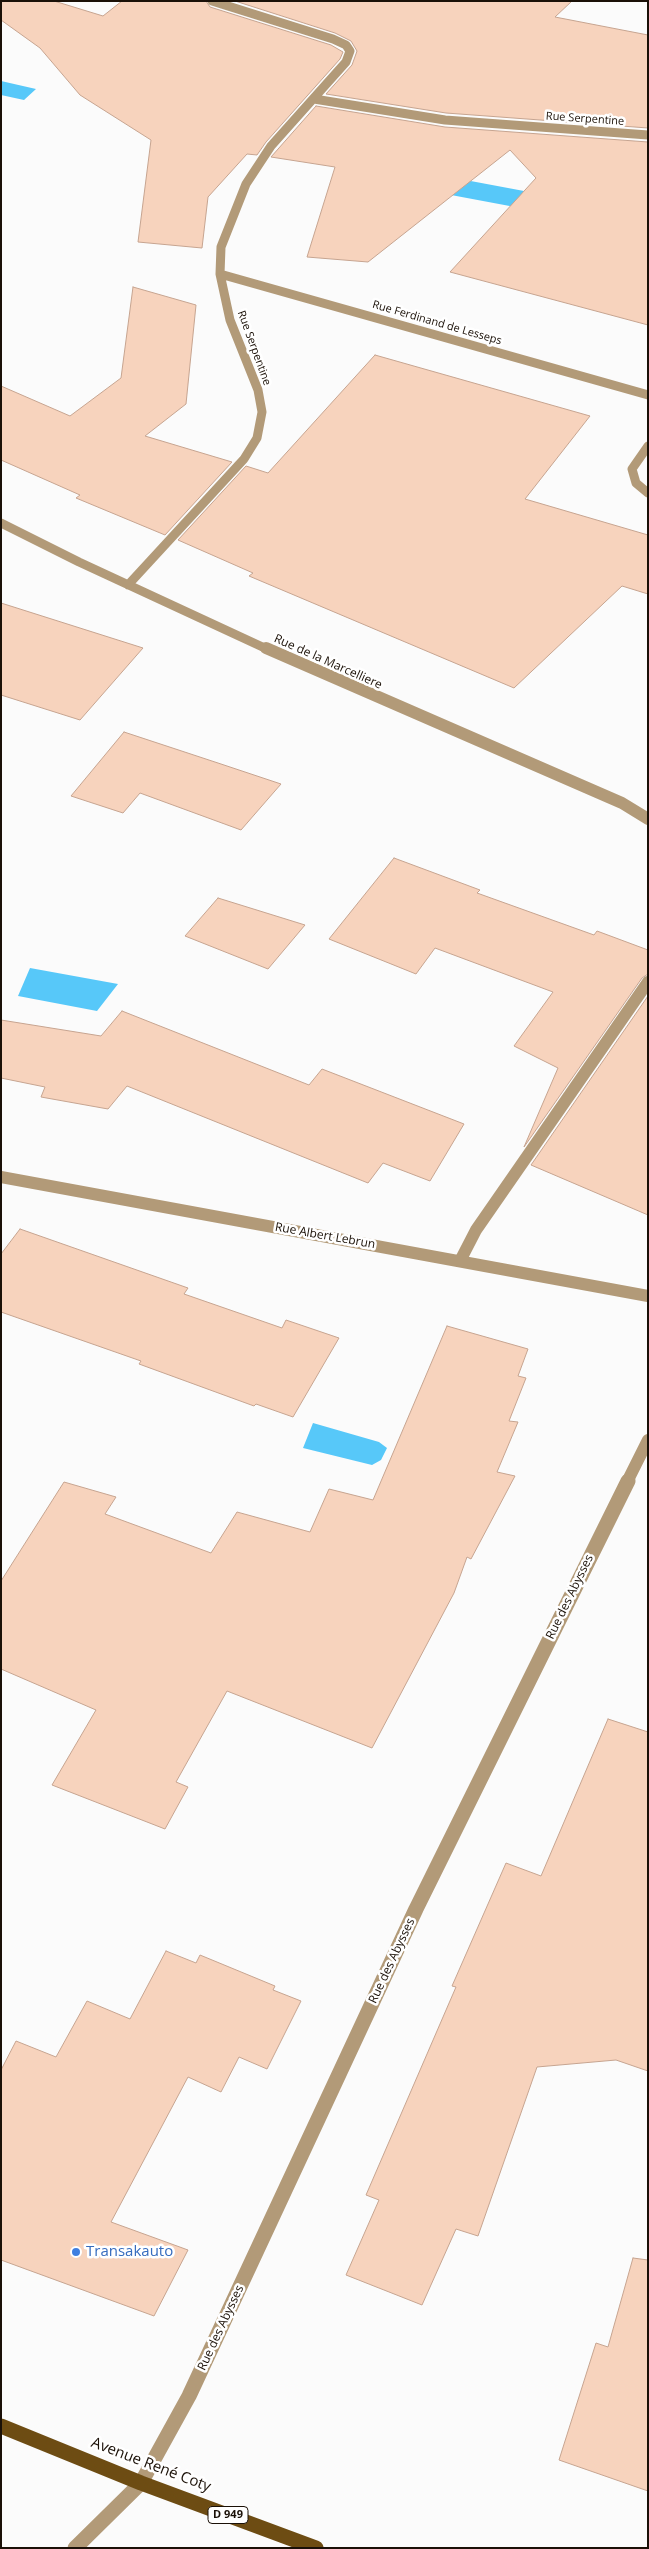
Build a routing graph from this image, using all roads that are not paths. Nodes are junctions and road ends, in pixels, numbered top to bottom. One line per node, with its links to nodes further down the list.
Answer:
1 (212, 1): 2 (street, Rue Serpentine)
2 (314, 99): 3 (street, Rue Serpentine); 4 (street, Rue Serpentine)
3 (648, 134)
4 (220, 274): 5 (street, Rue Ferdinand de Lesseps); 9 (street, Rue Serpentine)
5 (648, 395)
6 (648, 446): 7 (street)
7 (648, 493)
8 (1, 522): 9 (street, Rue de la Marcelliere)
9 (128, 585): 10 (street, Rue de la Marcelliere)
10 (648, 819)
11 (648, 982): 13 (street)
12 (1, 1177): 13 (street, Rue Albert Lebrun)
13 (460, 1261): 14 (street, Rue Albert Lebrun)
14 (648, 1296)
15 (648, 1440): 17 (street, Rue des Abysses)
16 (1, 2426): 17 (main road, Avenue René Coty / D 949)
17 (141, 2483): 18 (street, Rue des Abysses); 19 (main road, Avenue René Coty / D 949)
18 (75, 2548)
19 (316, 2548)

